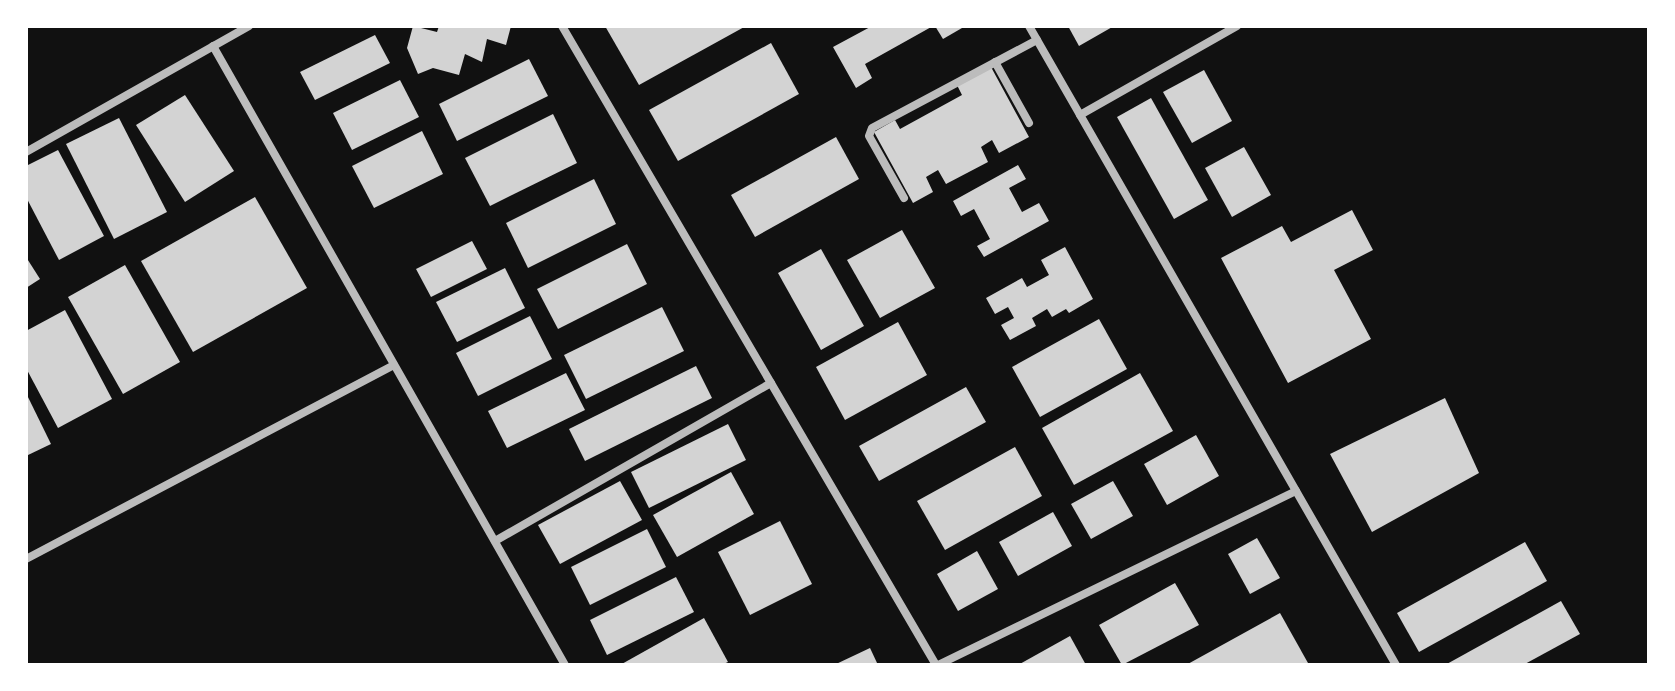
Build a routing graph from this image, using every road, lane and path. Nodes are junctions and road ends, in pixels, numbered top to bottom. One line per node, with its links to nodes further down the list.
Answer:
1 (249, 26): 6 (street)
2 (562, 26): 13 (street)
3 (1029, 26): 5 (street)
4 (1237, 26): 8 (street)
5 (1037, 40): 7 (street); 8 (street)
6 (213, 46): 10 (street); 12 (street)
7 (995, 62): 9 (street); 11 (street)
8 (1080, 115): 14 (street)
9 (1029, 123)
10 (26, 152)
11 (904, 198)
12 (394, 365): 15 (street); 16 (street)
13 (771, 383): 15 (street); 18 (street)
14 (1296, 491): 18 (street); 19 (street)
15 (495, 541): 17 (street)
16 (26, 559)
17 (565, 665)
18 (937, 665)
19 (1396, 665)

